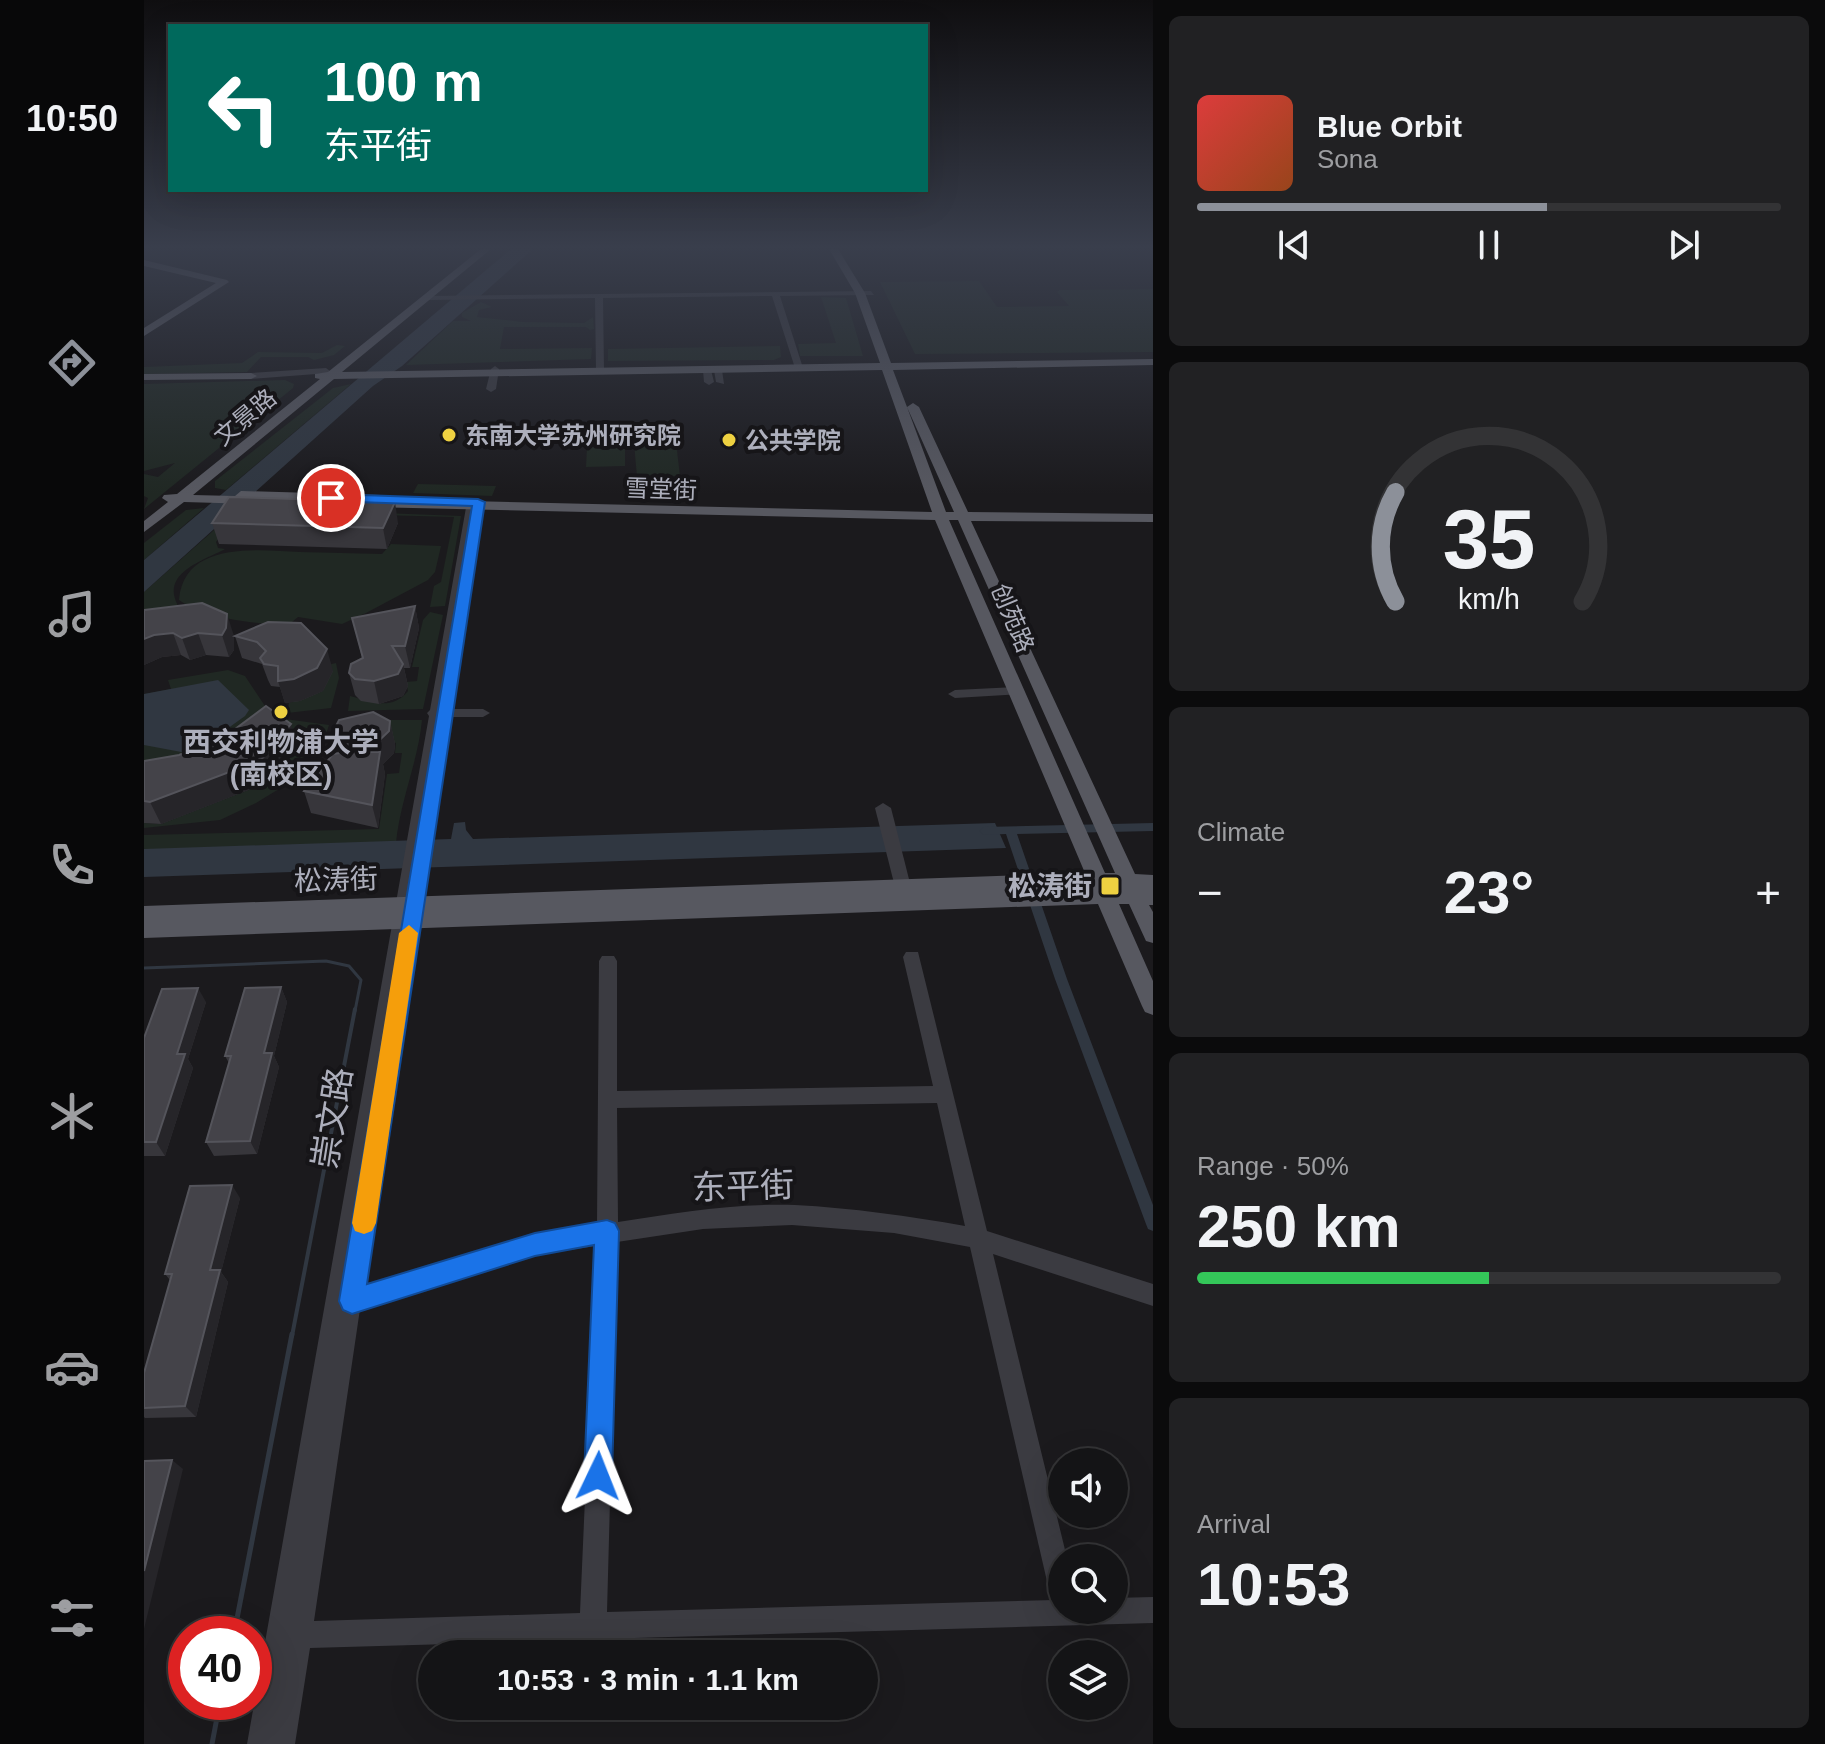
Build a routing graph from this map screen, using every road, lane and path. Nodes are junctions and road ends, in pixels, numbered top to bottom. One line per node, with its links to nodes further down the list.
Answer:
1 (380, 330): 11 (main road, 文景路)
2 (385, 330): 11 (main road, 文景路)
3 (599, 330): 9 (street)
4 (787, 330): 8 (street)
5 (878, 330): 7 (main road, 创苑路)
6 (1153, 360): 7 (main road)
7 (890, 365): 8 (main road); 17 (main road, 创苑路); 18 (main road, 创苑路)
8 (798, 366): 9 (main road); 9 (main road)
9 (600, 369): 10 (main road)
10 (495, 371): 11 (main road); 14 (street)
11 (327, 374): 12 (street); 15 (main road, 文景路)
12 (251, 376): 13 (main road)
13 (144, 377)
14 (491, 389)
15 (177, 496): 16 (main road, 雪堂街); 20 (main road, 文景路); 21 (main road, 文景路)
16 (475, 504): 17 (main road, 雪堂街); 24 (street, 崇文路)
17 (940, 514): 18 (main road, 雪堂街); 22 (main road, 创苑路)
18 (960, 514): 19 (main road, 雪堂街); 31 (main road, 创苑路)
19 (1153, 515)
20 (144, 518)
21 (144, 528)
22 (1016, 691): 23 (street); 29 (main road, 创苑路)
23 (955, 694)
24 (444, 713): 25 (street); 33 (street, 崇文路)
25 (481, 713)
26 (885, 816): 28 (street)
27 (1153, 882): 31 (main road, 松涛街)
28 (903, 887): 30 (main road, 松涛街); 33 (main road, 松涛街)
29 (1102, 888): 30 (main road, 松涛街); 31 (main road, 松涛街); 38 (main road, 创苑路)
30 (1019, 891): 33 (main road, 松涛街)
31 (1139, 892): 35 (main road, 创苑路)
32 (144, 914): 33 (main road, 松涛街)
33 (406, 914): 34 (main road, 松涛街); 44 (street, 崇文路)
34 (144, 930)
35 (1153, 935)
36 (912, 957): 39 (street)
37 (608, 961): 40 (street)
38 (1153, 1006)
39 (945, 1094): 40 (street); 42 (street)
40 (606, 1100): 41 (street)
41 (607, 1231): 42 (street, 东平街); 44 (street, 东平街); 49 (street)
42 (980, 1239): 43 (street, 东平街); 45 (street)
43 (1149, 1293)
44 (344, 1302): 50 (street, 崇文路)
45 (1052, 1544)
46 (1048, 1606): 49 (street)
47 (1128, 1609): 48 (street)
48 (1153, 1610)
49 (593, 1629): 50 (street)
50 (289, 1635): 51 (street, 崇文路); 52 (street, 崇文路)
51 (261, 1744)
52 (281, 1744)

